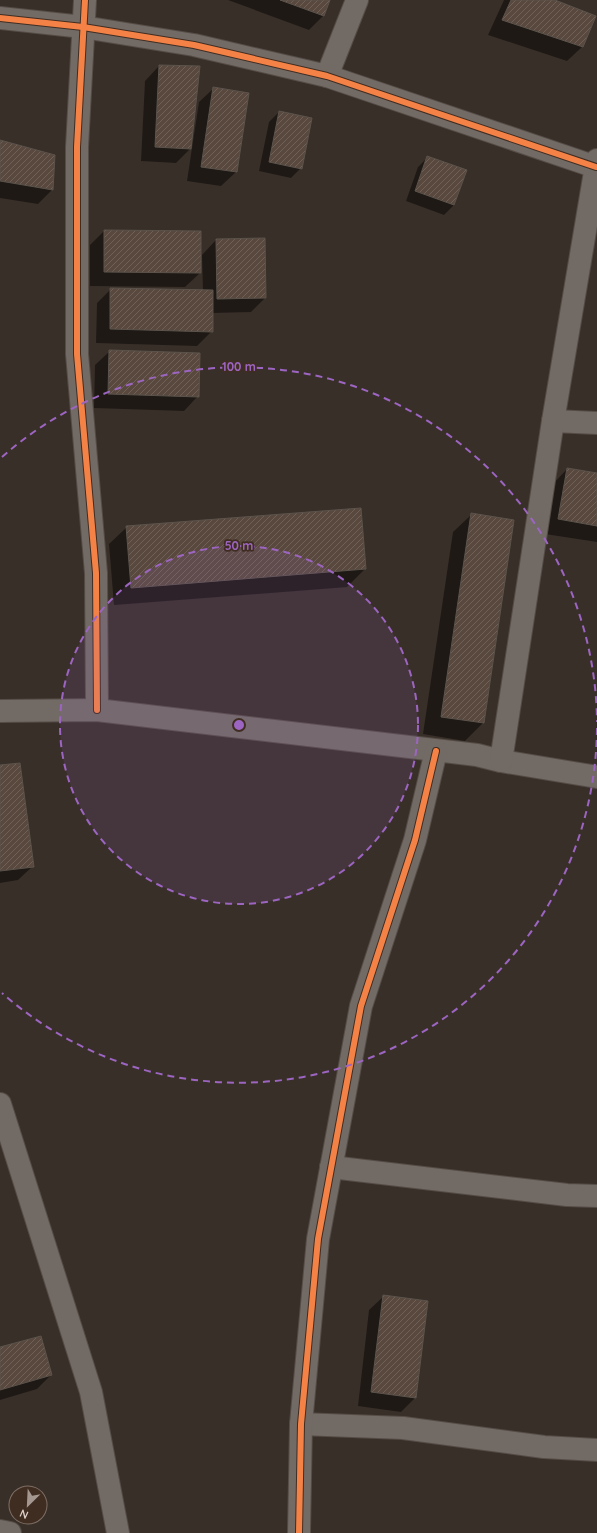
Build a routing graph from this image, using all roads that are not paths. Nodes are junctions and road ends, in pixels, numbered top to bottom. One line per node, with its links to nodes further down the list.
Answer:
1 (85, 0): 4 (street)
2 (357, 0): 5 (street)
3 (0, 18): 4 (street)
4 (83, 27): 5 (street); 9 (street)
5 (327, 76): 6 (street)
6 (596, 163): 7 (street)
7 (553, 421): 8 (street); 12 (street)
8 (597, 423)
9 (97, 710): 10 (street); 11 (street)
10 (0, 711)
11 (436, 751): 12 (street); 15 (street)
12 (501, 761): 13 (street)
13 (597, 777)
14 (0, 1104): 21 (street)
15 (331, 1167): 16 (street); 17 (street)
16 (597, 1196)
17 (301, 1424): 18 (street); 22 (street)
18 (597, 1450)
19 (0, 1531): 20 (street)
20 (10, 1533)
21 (118, 1533)
22 (299, 1533)

